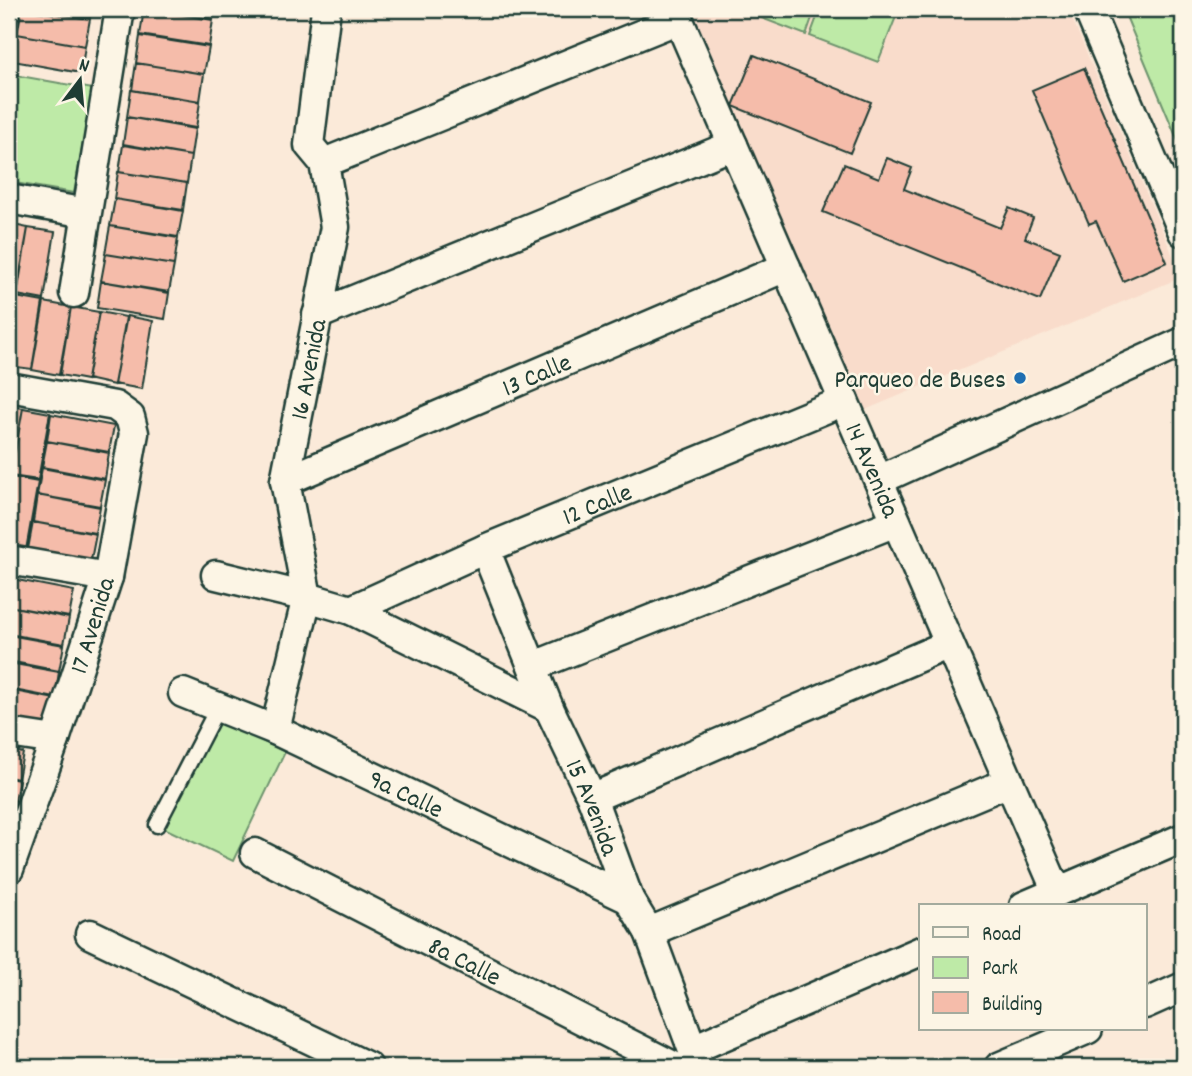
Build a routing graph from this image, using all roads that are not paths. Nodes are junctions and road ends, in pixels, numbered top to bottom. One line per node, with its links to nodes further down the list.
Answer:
1 (120, 9): 8 (street)
2 (1088, 9): 9 (street)
3 (334, 12): 6 (street, 16 Avenida)
4 (676, 14): 5 (street, 14 Avenida); 6 (street)
5 (733, 145): 10 (street, 14 Avenida); 12 (street)
6 (324, 163): 12 (street, 16 Avenida)
7 (9, 199): 8 (street)
8 (86, 213): 11 (street)
9 (1183, 232)
10 (786, 267): 15 (street, 14 Avenida); 17 (street, 13 Calle)
11 (74, 293)
12 (317, 315): 17 (street, 16 Avenida)
13 (1183, 342): 16 (street)
14 (9, 387): 22 (street, 17 Avenida)
15 (844, 401): 16 (street, 14 Avenida); 19 (street, 12 Calle)
16 (878, 480): 18 (street, 14 Avenida)
17 (285, 481): 23 (street, 16 Avenida)
18 (896, 522): 25 (street, 14 Avenida); 26 (street)
19 (485, 549): 24 (street, 12 Calle); 26 (street, 15 Avenida)
20 (9, 560): 22 (street)
21 (216, 575): 23 (street)
22 (108, 577): 32 (street, 17 Avenida)
23 (307, 597): 24 (street); 30 (street, 16 Avenida)
24 (351, 610): 29 (street)
25 (950, 644): 33 (street, 14 Avenida); 34 (street)
26 (534, 666): 29 (street, 15 Avenida)
27 (183, 693): 28 (street, 9a Calle)
28 (218, 707): 30 (street, 9a Calle); 35 (lane)
29 (549, 708): 34 (street, 15 Avenida)
30 (275, 730): 40 (street, 9a Calle)
31 (9, 733): 32 (street)
32 (54, 740): 38 (street, 17 Avenida)
33 (1009, 782): 39 (street, 14 Avenida); 42 (street)
34 (592, 798): 40 (street, 15 Avenida)
35 (157, 824)
36 (1183, 838): 39 (street)
37 (255, 853): 48 (street, 8a Calle)
38 (9, 869)
39 (1057, 892): 41 (street)
40 (629, 899): 42 (street, 15 Avenida)
41 (1029, 904)
42 (649, 932): 48 (street, 15 Avenida)
43 (90, 934): 49 (street)
44 (919, 952): 48 (street)
45 (1183, 987): 46 (street)
46 (1146, 1004)
47 (1086, 1030): 50 (street)
48 (689, 1061)
49 (368, 1067)
50 (999, 1067)

